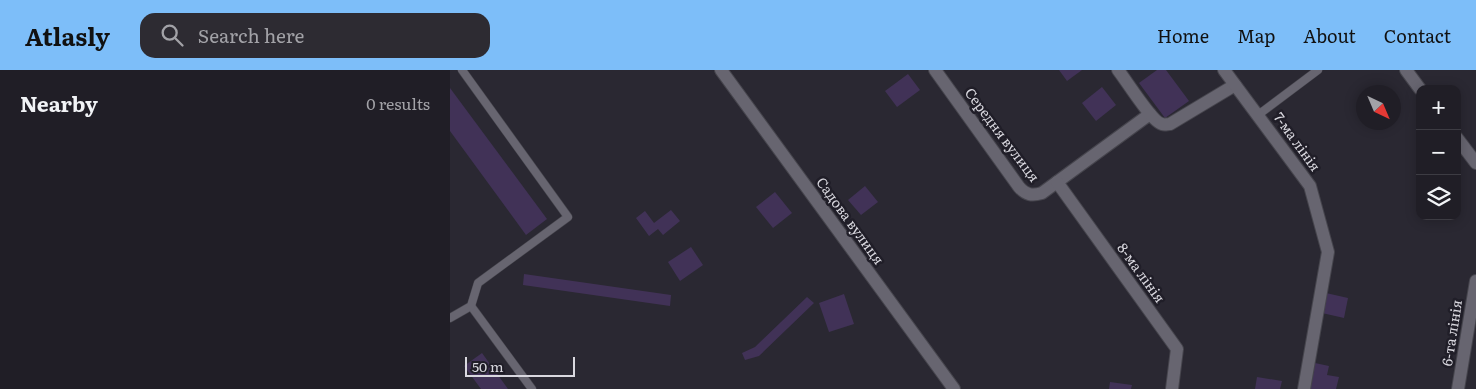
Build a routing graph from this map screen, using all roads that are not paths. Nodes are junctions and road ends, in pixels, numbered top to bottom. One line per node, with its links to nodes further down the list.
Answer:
1 (462, 70): 16 (lane)
2 (721, 70): 19 (street, Садова вулиця)
3 (935, 70): 14 (street, Середня вулиця)
4 (1118, 70): 10 (street)
5 (1224, 70): 8 (street, 7-ма лінія)
6 (1318, 70): 11 (lane)
7 (1406, 70): 9 (street)
8 (1235, 85): 10 (street); 11 (street, 7-ма лінія)
9 (1417, 85)
10 (1150, 114): 14 (street, Середня вулиця)
11 (1258, 115): 21 (street, 7-ма лінія)
12 (1461, 143): 13 (street)
13 (1476, 163)
14 (1057, 182): 20 (street, 8-ма лінія)
15 (1476, 281): 22 (street, 6-та лінія)
16 (471, 306): 17 (lane); 18 (lane)
17 (450, 318)
18 (532, 389)
19 (954, 389)
20 (1172, 389)
21 (1304, 389)
22 (1458, 389)

